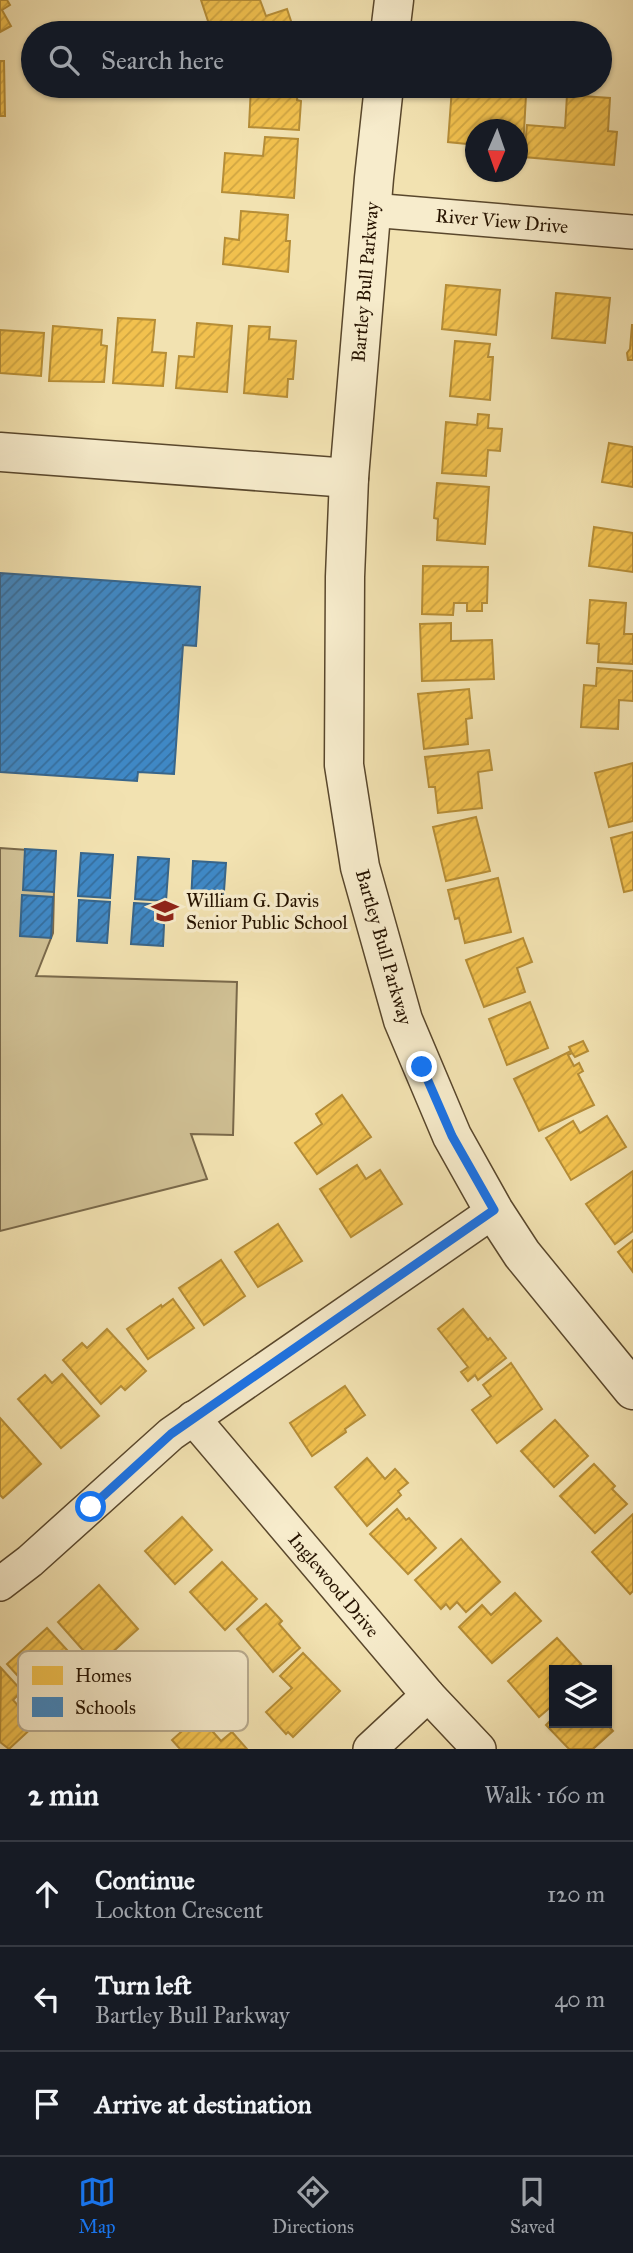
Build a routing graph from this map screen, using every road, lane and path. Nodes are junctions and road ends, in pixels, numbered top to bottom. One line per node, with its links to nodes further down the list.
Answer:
1 (394, 0): 2 (street)
2 (391, 21)
3 (383, 98): 4 (street, Bartley Bull Parkway)
4 (371, 210): 5 (street, River View Drive); 7 (street, Bartley Bull Parkway)
5 (633, 232)
6 (0, 452): 7 (street)
7 (349, 478): 8 (street, Bartley Bull Parkway)
8 (494, 1210): 9 (street, Bartley Bull Parkway); 10 (street)
9 (633, 1390)
10 (193, 1418): 11 (street); 12 (street, Inglewood Drive)
11 (0, 1584)
12 (428, 1695): 13 (street); 14 (street, Inglewood Drive)
13 (370, 1749)
14 (478, 1749)

